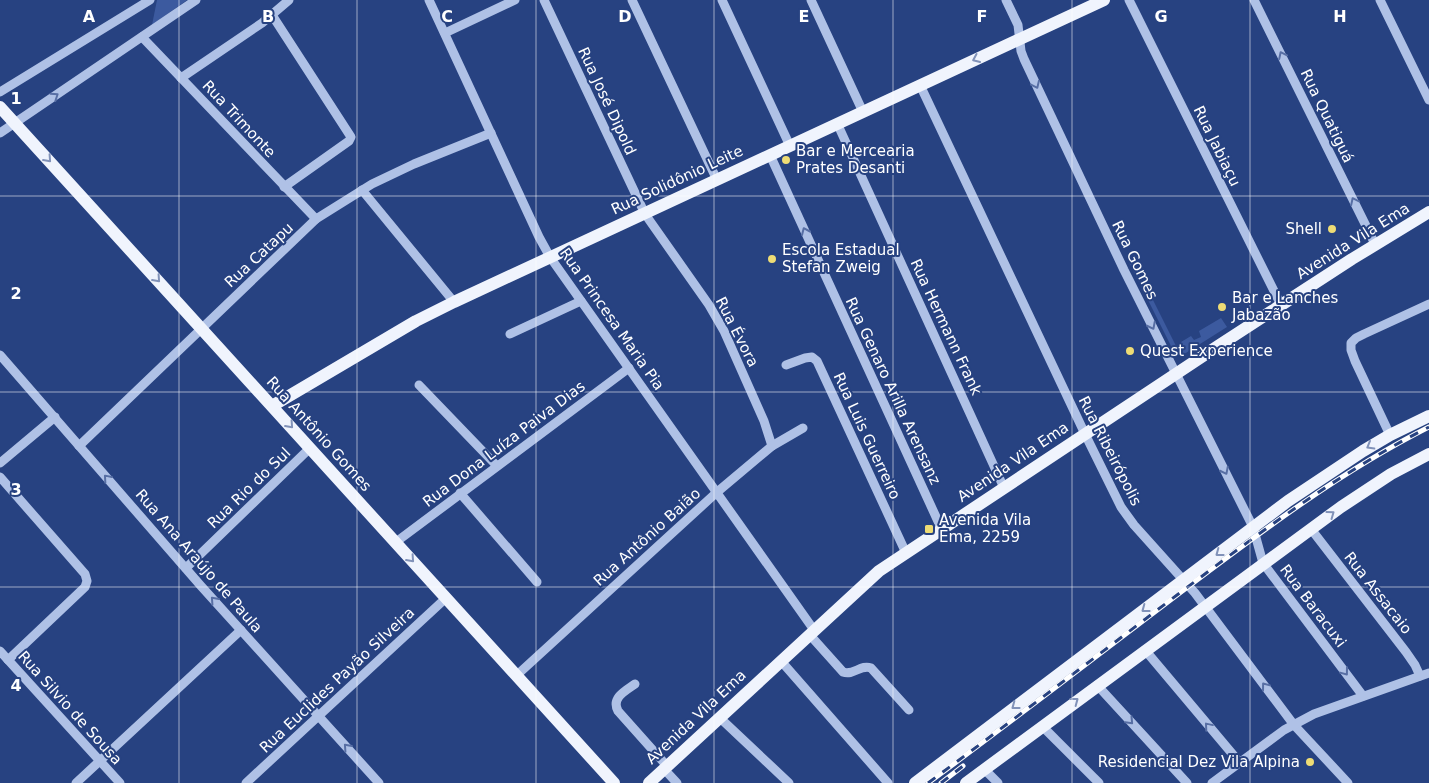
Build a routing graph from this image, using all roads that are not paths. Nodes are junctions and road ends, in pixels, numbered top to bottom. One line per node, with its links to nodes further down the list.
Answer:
1 (150, 0): 21 (street)
2 (196, 0): 17 (street)
3 (289, 0): 15 (street)
4 (429, 0): 16 (street, Rua Princesa Maria Pia)
5 (515, 0): 16 (street)
6 (544, 0): 35 (street, Rua José Dipold)
7 (632, 0): 31 (street)
8 (722, 0): 29 (street)
9 (811, 0): 24 (street)
10 (1006, 0): 18 (street, Rua Gomes)
11 (1104, 0): 18 (main road, Rua Solidônio Leite)
12 (1129, 0): 42 (street, Rua Jabiaçu)
13 (1254, 0): 37 (street, Rua Quatiguá, one-way to 13)
14 (1380, 0): 22 (street)
15 (272, 15): 19 (street); 32 (street)
16 (445, 33): 28 (street, Rua Princesa Maria Pia)
17 (142, 37): 19 (street, Rua Trimonte); 25 (street, one-way to 17)
18 (1020, 39): 20 (main road, Rua Solidônio Leite, one-way to 20); 48 (street, Rua Gomes, one-way to 48)
19 (181, 78): 32 (street, Rua Trimonte)
20 (920, 85): 24 (main road, Rua Solidônio Leite); 54 (street, Rua Ribeirópolis)
21 (0, 92)
22 (1429, 100)
23 (0, 107): 25 (main road, Rua Antônio Gomes)
24 (863, 112): 26 (main road, Rua Solidônio Leite)
25 (15, 123): 27 (street); 43 (main road, Rua Antônio Gomes, one-way to 43)
26 (837, 124): 29 (main road, Rua Solidônio Leite); 63 (street, Rua Hermann Frank)
27 (0, 133)
28 (491, 133): 33 (street, Rua Catapu); 38 (street, Rua Princesa Maria Pia)
29 (790, 146): 30 (main road, Rua Solidônio Leite)
30 (770, 155): 31 (main road, Rua Solidônio Leite); 68 (street, Rua Genaro Arilla Arensanz, one-way to 30)
31 (717, 180): 35 (main road, Rua Solidônio Leite)
32 (284, 187): 36 (street, Rua Trimonte)
33 (362, 190): 36 (street, Rua Catapu); 40 (street)
34 (1429, 212): 37 (main road, Avenida Vila Ema)
35 (645, 214): 38 (main road, Rua Solidônio Leite); 57 (street, Rua Évora)
36 (316, 219): 43 (street, Rua Catapu)
37 (1375, 244): 42 (main road, Avenida Vila Ema)
38 (550, 257): 39 (street, Rua Princesa Maria Pia); 40 (main road, Rua Solidônio Leite)
39 (581, 300): 44 (street); 47 (street, Rua Princesa Maria Pia)
40 (454, 302): 50 (main road, Rua Solidônio Leite)
41 (1429, 304): 55 (street)
42 (1281, 305): 48 (main road, Avenida Vila Ema)
43 (201, 328): 50 (main road, Rua Antônio Gomes); 56 (street, Rua Catapu)
44 (510, 334)
45 (0, 355): 52 (street, Rua Ana Araújo de Paula)
46 (786, 365): 70 (street, Rua Luis Guerreiro)
47 (629, 368): 61 (street, Rua Dona Luíza Paiva Dias); 65 (street, Rua Princesa Maria Pia)
48 (1176, 374): 54 (main road, Avenida Vila Ema); 66 (street, Rua Gomes, one-way to 66)
49 (419, 385): 61 (street)
50 (272, 406): 58 (main road, Rua Antônio Gomes, one-way to 58)
51 (1429, 416): 55 (main road)
52 (55, 417): 56 (street, Rua Ana Araújo de Paula); 60 (street)
53 (803, 428): 57 (street, Rua Antônio Baião)
54 (1085, 434): 63 (main road, Avenida Vila Ema); 73 (street, Rua Ribeirópolis)
55 (1390, 435): 66 (main road, one-way to 66)
56 (80, 446): 72 (street, Rua Ana Araújo de Paula, one-way to 56)
57 (772, 446): 65 (street, Rua Antônio Baião)
58 (310, 448): 69 (main road, Rua Antônio Gomes); 72 (street, Rua Rio do Sul)
59 (1429, 454): 67 (main road, one-way to 59)
60 (0, 463)
61 (497, 466): 64 (street, Rua Dona Luíza Paiva Dias)
62 (0, 477): 81 (street)
63 (1004, 488): 68 (main road, Avenida Vila Ema)
64 (460, 493): 69 (street, Rua Dona Luíza Paiva Dias); 74 (street)
65 (716, 493): 78 (street, Rua Princesa Maria Pia); 84 (street, Rua Antônio Baião)
66 (1253, 527): 71 (street, Rua Baracuxi); 73 (main road, one-way to 73)
67 (1311, 528): 71 (main road); 85 (street, Rua Assacaio)
68 (942, 530): 70 (main road, Avenida Vila Ema)
69 (396, 542): 75 (main road, Rua Antônio Gomes, one-way to 75)
70 (906, 553): 78 (main road, Avenida Vila Ema)
71 (1263, 563): 76 (main road); 88 (street, Rua Baracuxi, one-way to 88)
72 (186, 568): 77 (street, Rua Ana Araújo de Paula, one-way to 72)
73 (1184, 580): 76 (street, Rua Ribeirópolis); 107 (main road, one-way to 107)
74 (537, 582)
75 (446, 598): 84 (main road, Rua Antônio Gomes); 90 (street, Rua Euclides Payão Silveira)
76 (1206, 606): 79 (main road); 92 (street, Rua Ribeirópolis, one-way to 76)
77 (241, 630): 90 (street, Rua Ana Araújo de Paula); 94 (street)
78 (812, 632): 82 (main road, Avenida Vila Ema); 89 (street, Rua Princesa Maria Pia)
79 (1145, 650): 87 (main road); 95 (street, one-way to 79)
80 (0, 651): 81 (street, Rua Silvio de Sousa)
81 (8, 660): 94 (street, Rua Silvio de Sousa)
82 (781, 661): 91 (main road, Avenida Vila Ema); 106 (street)
83 (1429, 673): 85 (street)
84 (517, 675): 102 (main road, Rua Antônio Gomes)
85 (1420, 676): 88 (street)
86 (635, 684): 96 (street)
87 (1097, 685): 93 (main road, one-way to 87); 111 (street, one-way to 111)
88 (1363, 696): 92 (street)
89 (909, 710)
90 (319, 716): 100 (street, Rua Euclides Payão Silveira); 101 (street, Rua Ana Araújo de Paula, one-way to 90)
91 (720, 718): 96 (main road, Avenida Vila Ema); 105 (street)
92 (1294, 725): 95 (street); 113 (street, Rua Ribeirópolis)
93 (1042, 726): 97 (main road); 110 (street)
94 (100, 761): 98 (street); 99 (street, Rua Silvio de Sousa)
95 (1240, 763): 112 (street)
96 (665, 768): 103 (main road, Avenida Vila Ema); 104 (street)
97 (984, 769): 108 (main road); 109 (street)
98 (76, 783)
99 (120, 783)
100 (246, 783)
101 (380, 783)
102 (614, 783)
103 (649, 783)
104 (677, 783)
105 (789, 783)
106 (888, 783)
107 (915, 783)
108 (966, 783)
109 (998, 783)
110 (1099, 783)
111 (1187, 783)
112 (1212, 783)
113 (1348, 783)

